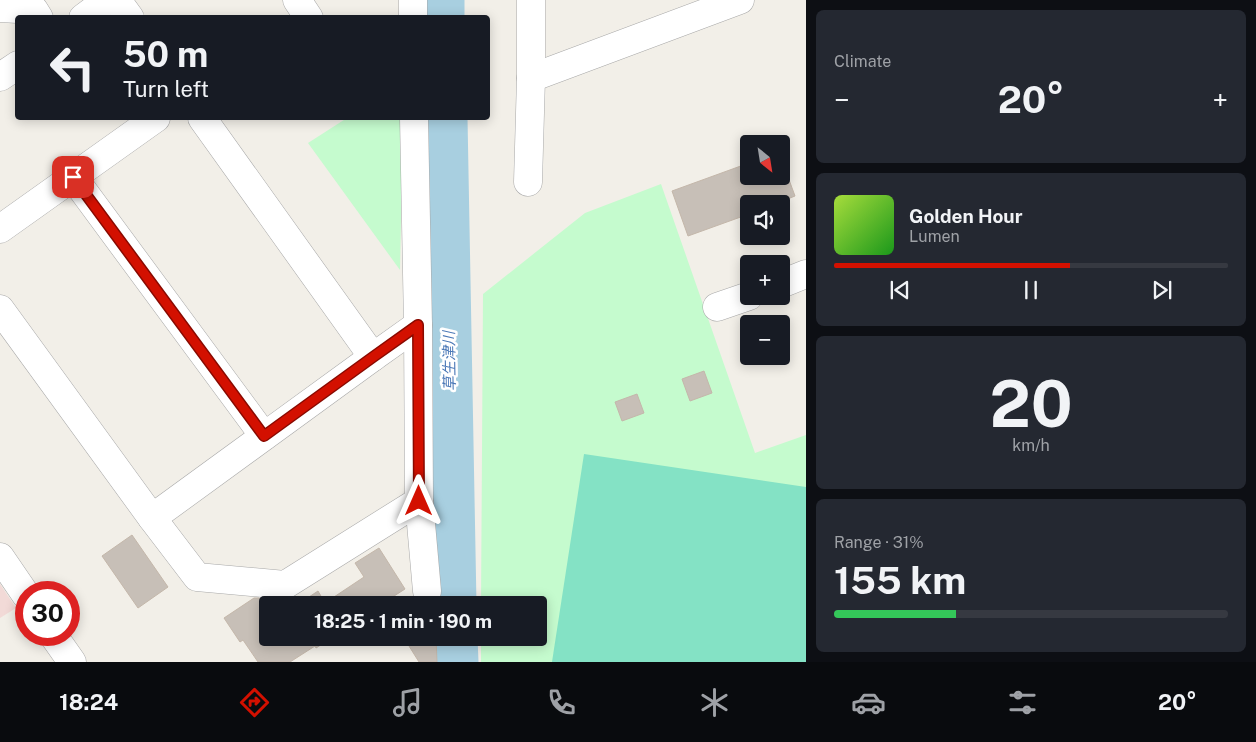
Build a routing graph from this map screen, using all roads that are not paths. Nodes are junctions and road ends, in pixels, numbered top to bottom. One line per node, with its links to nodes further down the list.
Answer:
1 (107, 0): 10 (street)
2 (117, 0): 11 (street)
3 (296, 0): 12 (street)
4 (413, 0): 13 (street)
5 (530, 0): 16 (street)
6 (740, 0): 8 (street)
7 (0, 8): 9 (street)
8 (682, 10): 16 (street)
9 (41, 11)
10 (87, 15)
11 (128, 15)
12 (307, 15)
13 (413, 15)
14 (15, 67): 15 (street)
15 (0, 78)
16 (531, 78): 21 (street)
17 (153, 120): 20 (street)
18 (203, 120): 29 (street)
19 (414, 120): 28 (street)
20 (73, 177): 22 (street); 30 (street)
21 (528, 182)
22 (0, 229)
23 (806, 274): 24 (street)
24 (790, 280)
25 (740, 299): 26 (street)
26 (717, 308)
27 (0, 309): 32 (street)
28 (418, 325): 29 (street); 31 (street)
29 (373, 357): 30 (street)
30 (264, 436): 32 (street)
31 (419, 501): 32 (street); 35 (street)
32 (152, 518)
33 (0, 557): 34 (street)
34 (16, 581)
35 (427, 591)
36 (61, 646): 37 (street)
37 (72, 662)

